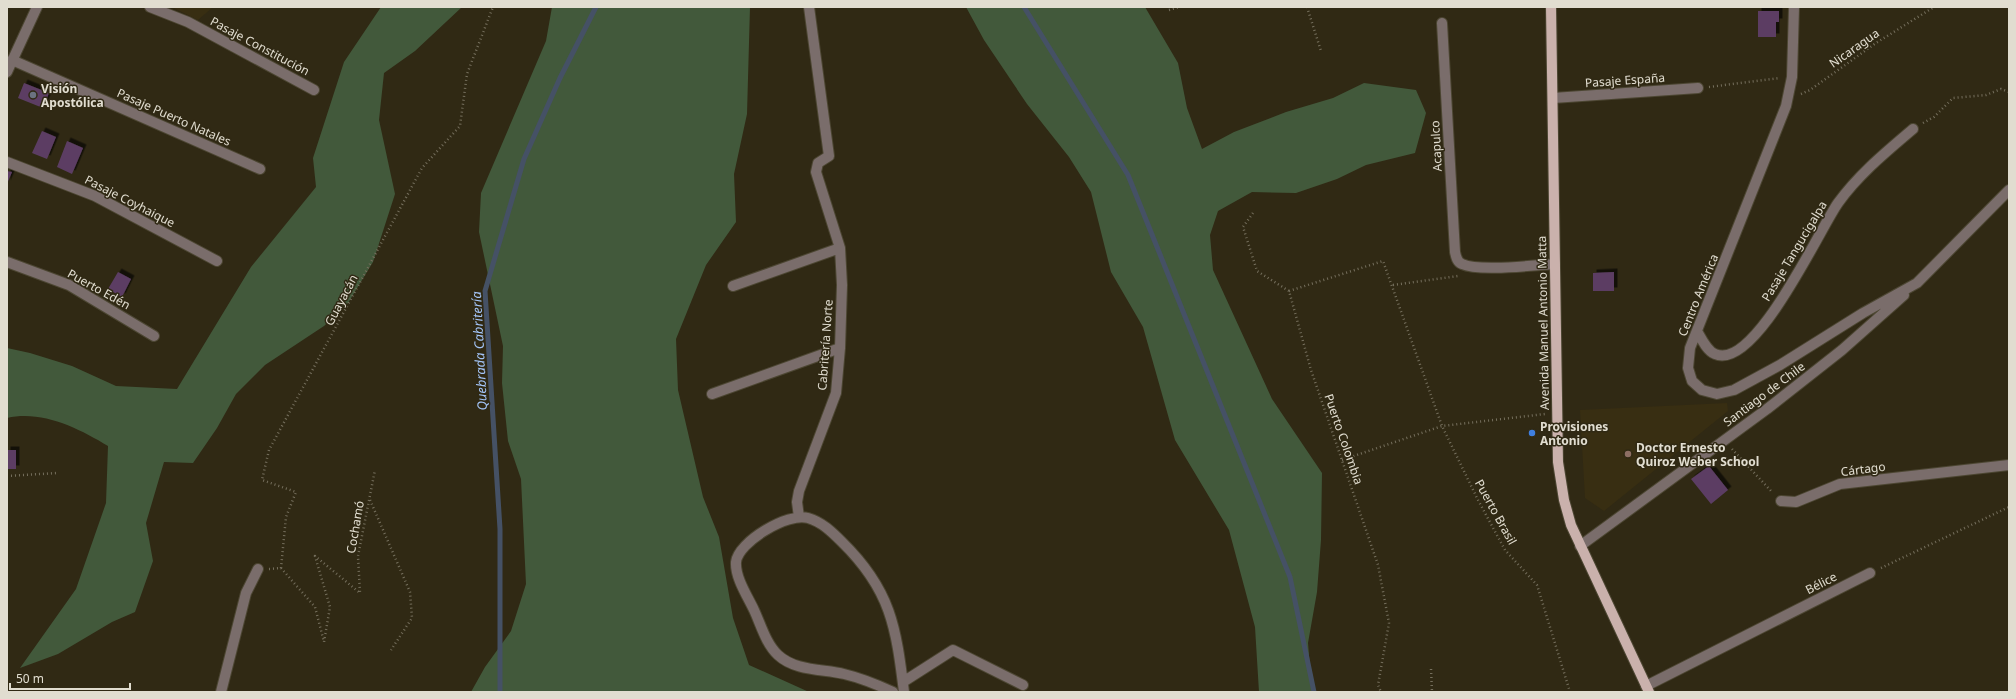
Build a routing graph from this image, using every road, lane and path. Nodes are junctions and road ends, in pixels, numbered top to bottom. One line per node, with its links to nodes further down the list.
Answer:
1 (37, 7): 13 (street)
2 (150, 7): 17 (street, Pasaje Constitución)
3 (493, 7): 52 (path, Guayacán)
4 (809, 7): 26 (street, Cabritería Norte)
5 (1179, 7): 10 (path)
6 (1307, 7): 12 (path)
7 (1551, 7): 19 (main road, Avenida Manuel Antonio Matta)
8 (1795, 7): 15 (street, Centro América)
9 (1934, 7): 20 (path, Nicaragua)
10 (1169, 10)
11 (1442, 23): 29 (street, Acapulco)
12 (1322, 51)
13 (12, 60): 14 (street); 23 (street, Pasaje Puerto Natales)
14 (7, 72)
15 (1792, 77): 16 (path); 20 (street, Centro América)
16 (1698, 88): 19 (street, Pasaje España)
17 (314, 90)
18 (2009, 92): 21 (path)
19 (1553, 98): 30 (main road, Avenida Manuel Antonio Matta)
20 (1786, 106): 35 (street, Centro América)
21 (1913, 129): 35 (street, Pasaje Tangucigalpa)
22 (7, 162): 27 (street, Pasaje Coyhaique)
23 (260, 169)
24 (2009, 190): 31 (street, Centro América)
25 (1254, 213): 34 (path)
26 (840, 248): 33 (street); 37 (street, Cabritería Norte)
27 (217, 261)
28 (7, 262): 36 (street, Puerto Edén)
29 (1462, 264): 30 (street); 32 (path)
30 (1555, 264): 39 (main road, Avenida Manuel Antonio Matta)
31 (1917, 283): 35 (street, Centro América); 41 (street, Santiago de Chile)
32 (1393, 285): 34 (path, Puerto Brasil); 40 (path, Puerto Brasil)
33 (733, 286)
34 (1289, 291): 42 (path, Puerto Colombia)
35 (1696, 330)
36 (154, 336)
37 (840, 348): 38 (street); 50 (street, Cabritería Norte)
38 (712, 394)
39 (1558, 412): 40 (path); 51 (main road, Avenida Manuel Antonio Matta)
40 (1442, 426): 42 (path); 64 (path, Puerto Brasil)
41 (1724, 441): 48 (path); 51 (street, Santiago de Chile)
42 (1342, 460): 62 (path, Puerto Colombia)
43 (2009, 465): 48 (street, Cártago)
44 (375, 470): 47 (path, Cochamó)
45 (58, 474): 46 (path)
46 (7, 476)
47 (369, 499): 52 (path, Cochamó); 55 (path)
48 (1781, 501)
49 (2009, 507): 54 (path)
50 (799, 517): 58 (street); 61 (street)
51 (1580, 546): 59 (main road, Avenida Manuel Antonio Matta)
52 (282, 568): 53 (path)
53 (258, 569): 60 (street)
54 (1870, 574): 59 (street, Bélice)
55 (391, 650)
56 (1431, 669): 63 (path)
57 (1023, 685): 58 (street)
58 (903, 687)
59 (1648, 689)
60 (220, 692)
61 (893, 692)
62 (1381, 692)
63 (1432, 692)
64 (1570, 692)

